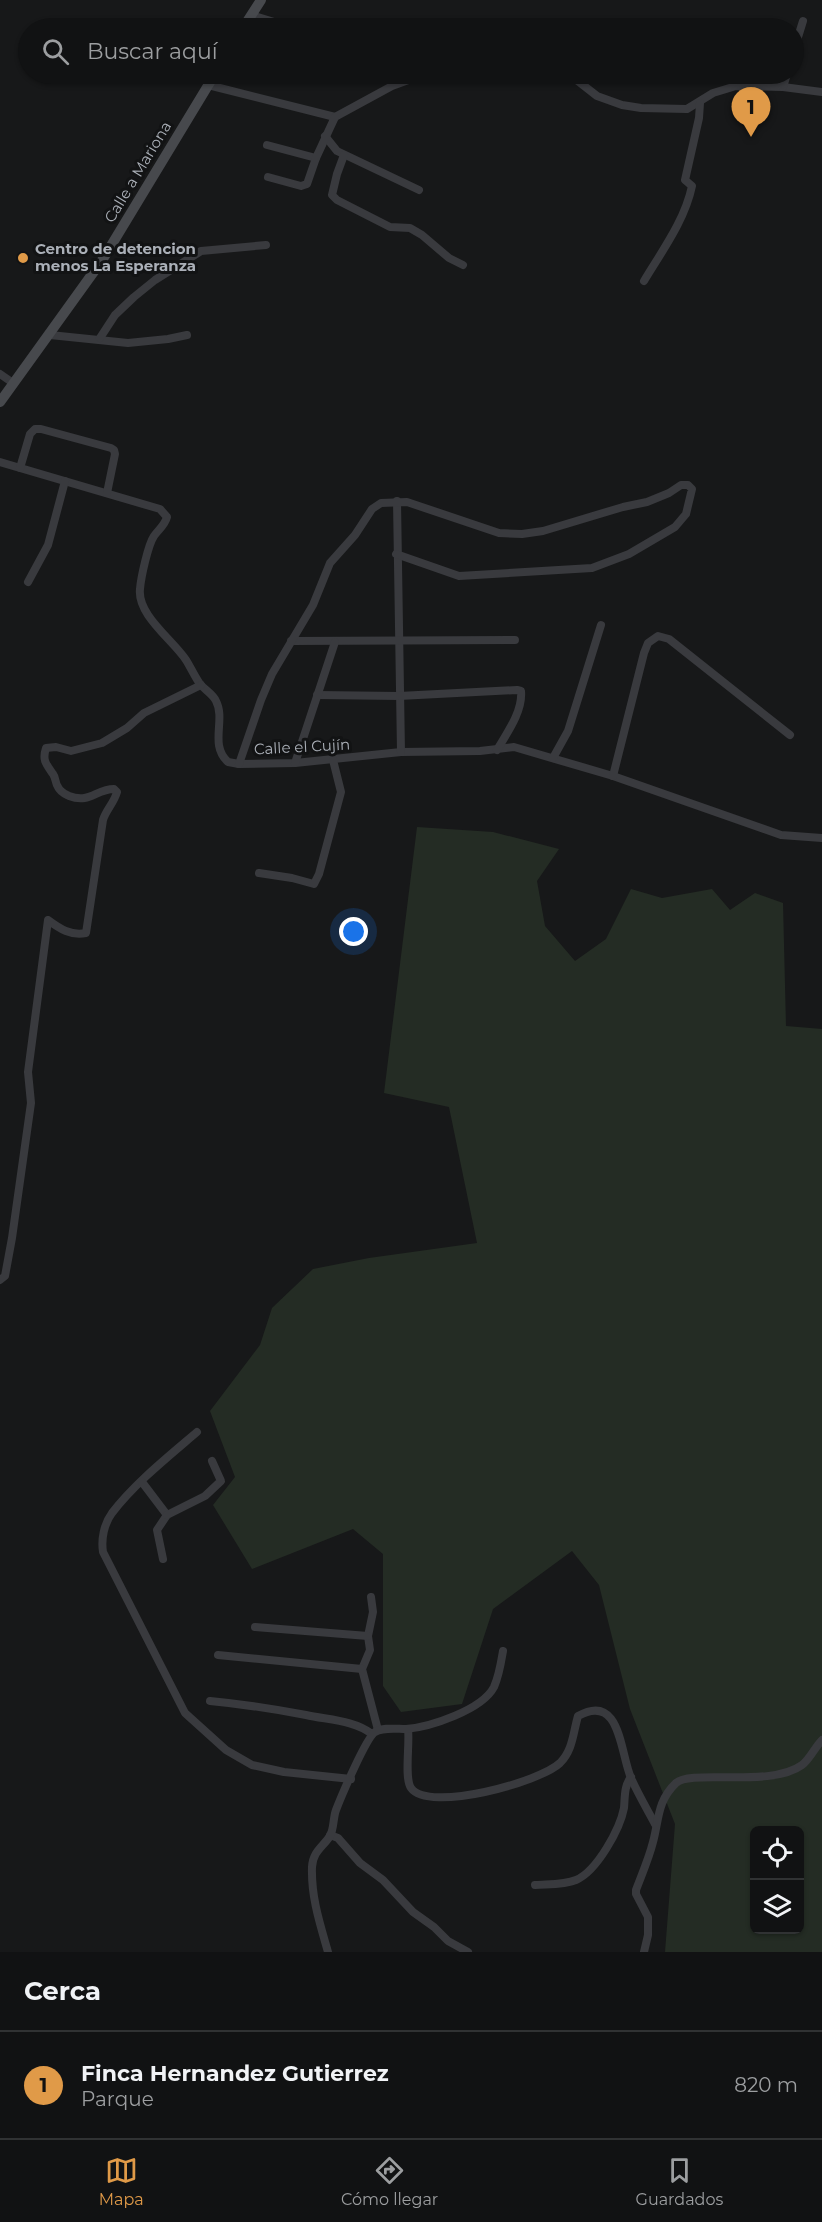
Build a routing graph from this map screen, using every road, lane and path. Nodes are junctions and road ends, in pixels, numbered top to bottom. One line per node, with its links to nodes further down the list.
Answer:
1 (261, 0): 2 (main road)
2 (252, 15): 3 (main road); 4 (street)
3 (250, 18)
4 (262, 18)
5 (398, 84): 12 (street)
6 (582, 84): 11 (street)
7 (784, 84): 9 (street)
8 (208, 85): 12 (street); 22 (main road, Calle a Mariona)
9 (783, 87): 10 (street); 11 (street)
10 (822, 92)
11 (700, 103): 21 (street)
12 (335, 117): 13 (street)
13 (326, 136): 15 (street); 16 (street)
14 (267, 145): 16 (street)
15 (344, 155): 18 (street); 20 (street)
16 (316, 158): 17 (street)
17 (268, 177)
18 (418, 190)
19 (266, 245): 24 (street)
20 (463, 266)
21 (644, 281)
22 (50, 335): 24 (street); 26 (main road, Calle a Mariona)
23 (187, 335): 24 (street)
24 (100, 339)
25 (0, 374): 26 (street)
26 (13, 383): 27 (main road, Calle a Mariona)
27 (0, 402)
28 (0, 462): 29 (street, Calle el Cujín)
29 (20, 468): 30 (street, Calle el Cujín); 31 (street)
30 (65, 481): 31 (street, Calle el Cujín); 34 (street)
31 (107, 493): 40 (street, Calle el Cujín)
32 (397, 501): 33 (street); 33 (street); 37 (street)
33 (396, 554): 39 (street)
34 (28, 582)
35 (601, 625): 46 (street)
36 (515, 640): 39 (street)
37 (291, 641): 38 (street); 49 (street)
38 (335, 642): 39 (street); 41 (street)
39 (399, 642): 42 (street)
40 (201, 685): 49 (street, Calle el Cujín); 53 (street)
41 (317, 695): 42 (street); 48 (street)
42 (399, 696): 44 (street); 45 (street)
43 (790, 735): 50 (street)
44 (497, 750): 45 (street, Calle el Cujín); 46 (street, Calle el Cujín)
45 (401, 752): 47 (street, Calle el Cujín)
46 (553, 758): 50 (street, Calle el Cujín)
47 (333, 760): 48 (street, Calle el Cujín); 52 (street)
48 (295, 763): 49 (street, Calle el Cujín)
49 (239, 764)
50 (614, 777): 51 (street, Calle el Cujín)
51 (822, 838)
52 (259, 873)
53 (0, 1281)
54 (197, 1432): 56 (street)
55 (212, 1461): 57 (street)
56 (142, 1482): 57 (street); 70 (street)
57 (167, 1515): 58 (street)
58 (163, 1559)
59 (371, 1597): 61 (street)
60 (255, 1627): 61 (street)
61 (368, 1636): 64 (street)
62 (503, 1651): 66 (street)
63 (218, 1655): 64 (street)
64 (362, 1669): 67 (street)
65 (210, 1701): 67 (street)
66 (408, 1729): 67 (street); 69 (street)
67 (375, 1732): 70 (street)
68 (822, 1740): 71 (street)
69 (631, 1777): 71 (street); 73 (street)
70 (351, 1779): 72 (street)
71 (655, 1824): 76 (street)
72 (330, 1836): 74 (street); 75 (street)
73 (535, 1885)
74 (328, 1952)
75 (468, 1952)
76 (644, 1952)

